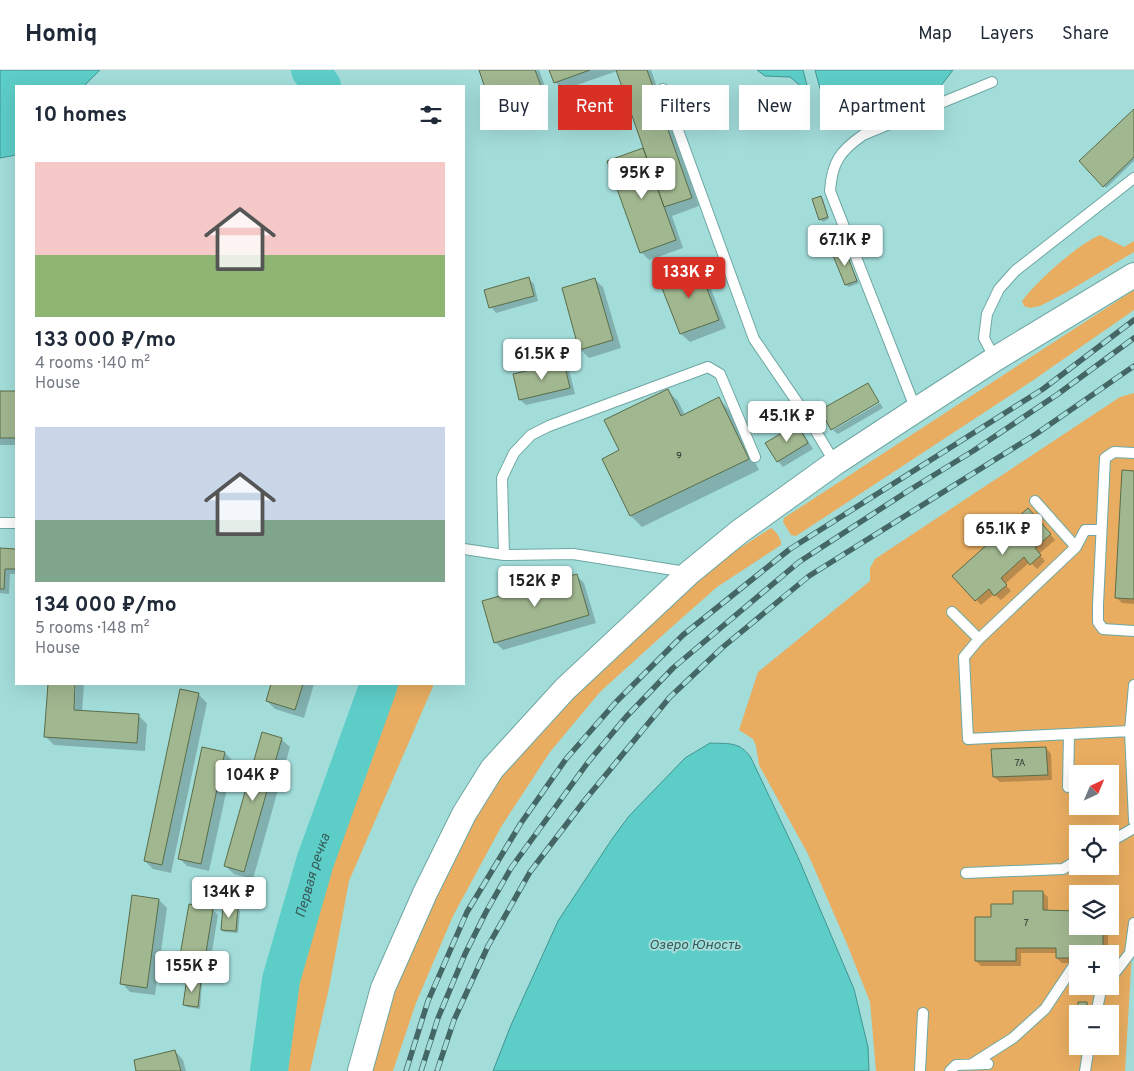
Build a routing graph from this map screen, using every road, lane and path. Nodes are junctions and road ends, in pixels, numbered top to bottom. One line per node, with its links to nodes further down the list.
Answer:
1 (992, 82): 6 (lane)
2 (678, 130): 9 (lane)
3 (1134, 178): 5 (lane)
4 (1134, 275): 5 (street)
5 (995, 359): 6 (street)
6 (916, 410): 9 (street)
7 (1134, 453): 13 (lane)
8 (756, 457): 16 (lane)
9 (835, 463): 17 (street)
10 (1035, 500): 14 (lane)
11 (0, 523): 12 (lane)
12 (15, 523)
13 (1101, 530): 14 (lane); 19 (lane)
14 (1076, 547): 20 (lane)
15 (469, 550): 16 (lane)
16 (504, 555): 17 (lane)
17 (690, 573): 37 (street)
18 (952, 612): 20 (lane)
19 (1134, 631)
20 (979, 639): 23 (lane)
21 (1134, 685): 22 (lane)
22 (1130, 731): 23 (lane); 25 (lane)
23 (1069, 734): 24 (lane)
24 (1068, 787)
25 (1134, 821)
26 (1134, 828): 27 (lane)
27 (1119, 837)
28 (1069, 865): 29 (lane)
29 (966, 874)
30 (1134, 923): 31 (lane)
31 (1119, 967)
32 (1069, 973): 35 (lane)
33 (923, 1013): 38 (lane)
34 (1088, 1055): 40 (lane)
35 (972, 1064): 36 (lane); 39 (lane)
36 (988, 1064)
37 (360, 1071)
38 (920, 1071)
39 (950, 1071)
40 (1085, 1071)

